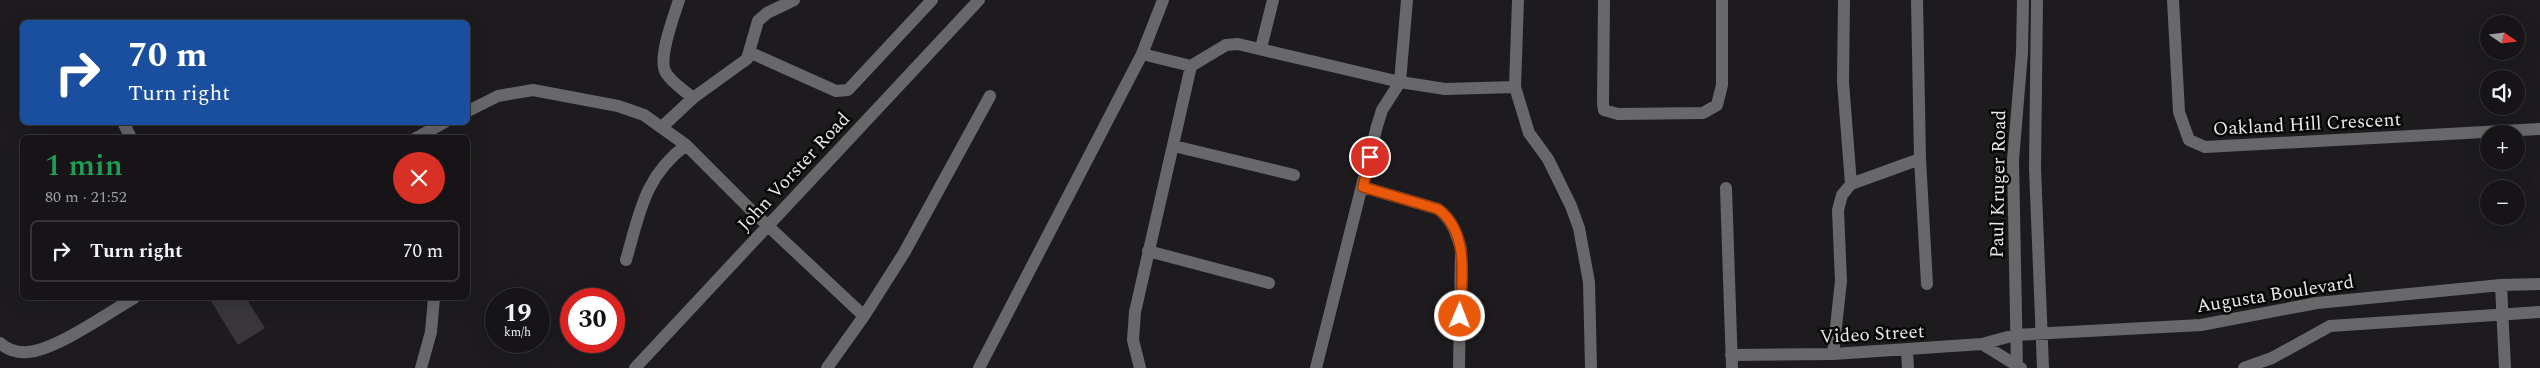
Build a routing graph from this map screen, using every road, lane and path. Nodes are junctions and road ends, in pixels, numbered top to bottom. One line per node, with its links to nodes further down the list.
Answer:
1 (679, 0): 23 (street)
2 (794, 0): 17 (street)
3 (932, 0): 17 (street)
4 (979, 0): 36 (street, John Vorster Road)
5 (1162, 0): 18 (street)
6 (1274, 0): 16 (street)
7 (1407, 0): 20 (street)
8 (1518, 0): 21 (street)
9 (1604, 0): 10 (street)
10 (1722, 0)
11 (1844, 0): 33 (street)
12 (1917, 0): 31 (street)
13 (2023, 0): 49 (street, Paul Kruger Road)
14 (2037, 0): 48 (street, Paul Kruger Road)
15 (2173, 0): 27 (street, Oakland Hill Crescent)
16 (1261, 48): 19 (street); 20 (street)
17 (749, 52): 23 (street)
18 (1142, 54): 19 (street); 58 (street)
19 (1191, 66): 30 (street)
20 (1400, 82): 21 (street); 34 (street)
21 (1515, 87): 62 (street)
22 (990, 96): 47 (street)
23 (693, 98): 26 (street)
24 (470, 110): 26 (street)
25 (440, 125): 28 (street)
26 (663, 126): 29 (street)
27 (2540, 129)
28 (421, 135)
29 (686, 145): 36 (street); 38 (street)
30 (1174, 146): 32 (street); 37 (street)
31 (1920, 159): 33 (street); 40 (street)
32 (1294, 175)
33 (1851, 184): 53 (street)
34 (1363, 187): 60 (street); 61 (street)
35 (1726, 188): 54 (street)
36 (767, 225): 47 (street); 56 (street, John Vorster Road)
37 (1148, 251): 39 (street); 59 (street)
38 (626, 260)
39 (1269, 283)
40 (1927, 284)
41 (2540, 284): 42 (street, Augusta Boulevard)
42 (2501, 285): 46 (street); 48 (street, Augusta Boulevard)
43 (130, 300): 50 (street)
44 (434, 300): 55 (street)
45 (2540, 312): 46 (street)
46 (2502, 314): 66 (street); 67 (street)
47 (864, 316): 57 (street)
48 (2041, 334): 49 (street, Augusta Boulevard); 65 (street, Paul Kruger Road)
49 (2015, 335): 51 (street, Video Street); 64 (street, Paul Kruger Road)
50 (0, 343)
51 (1982, 344): 52 (street, Video Street); 64 (street)
52 (1907, 350): 53 (street, Video Street); 63 (street)
53 (1833, 354): 54 (street, Video Street)
54 (1731, 362)
55 (421, 368)
56 (635, 368)
57 (827, 368)
58 (979, 368)
59 (1140, 368)
60 (1316, 368)
61 (1459, 368)
62 (1592, 368)
63 (1908, 368)
64 (2018, 368)
65 (2043, 368)
66 (2244, 368)
67 (2506, 368)

